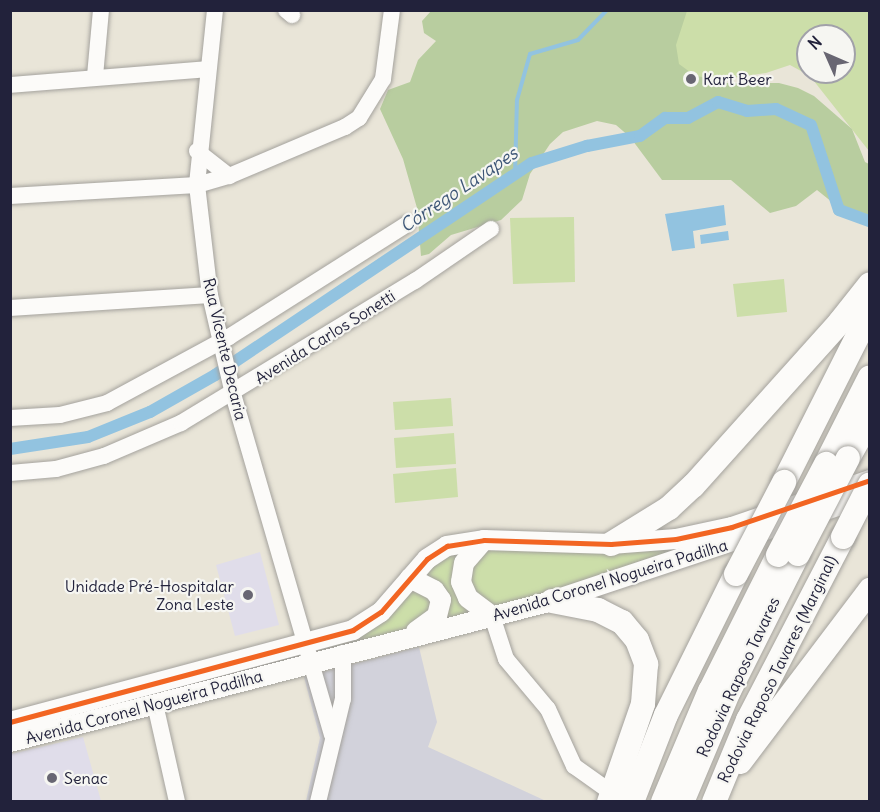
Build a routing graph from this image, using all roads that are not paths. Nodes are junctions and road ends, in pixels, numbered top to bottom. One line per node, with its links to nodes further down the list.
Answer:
1 (101, 10): 5 (street)
2 (215, 10): 4 (street, Rua Vicente Decaria)
3 (392, 10): 8 (street)
4 (207, 69): 5 (street); 7 (street, Rua Vicente Decaria)
5 (94, 76): 6 (street)
6 (10, 85)
7 (197, 151): 8 (street); 9 (street, Rua Vicente Decaria)
8 (229, 176): 9 (street)
9 (196, 185): 10 (street); 14 (street, Rua Vicente Decaria)
10 (10, 196)
11 (407, 224): 15 (street)
12 (490, 229): 20 (street, Avenida Carlos Sonetti)
13 (870, 284): 30 (highway)
14 (212, 304): 15 (street); 16 (street); 18 (street, Rua Vicente Decaria)
15 (284, 304): 18 (street)
16 (10, 308)
17 (870, 312): 44 (highway, bridge)
18 (221, 347): 20 (street, Rua Vicente Decaria); 22 (street)
19 (870, 377): 25 (highway)
20 (232, 389): 21 (street, Avenida Carlos Sonetti); 24 (street, Rua Vicente Decaria)
21 (203, 411): 24 (street); 26 (street, Avenida Carlos Sonetti)
22 (10, 418)
23 (870, 419): 25 (highway)
24 (242, 423): 37 (street, Rua Vicente Decaria)
25 (837, 461): 31 (highway, bridge)
26 (10, 473)
27 (870, 482): 30 (main road, Avenida Coronel Nogueira Padilha); 49 (highway, Rodovia Raposo Tavares (Marginal), bridge)
28 (870, 495): 34 (main road, Avenida Coronel Nogueira Padilha)
29 (484, 540): 30 (main road, Avenida Coronel Nogueira Padilha); 32 (main road, Avenida Coronel Nogueira Padilha); 35 (main road)
30 (611, 544)
31 (788, 555): 47 (highway, Rodovia Raposo Tavares); 48 (highway, Rodovia Raposo Tavares)
32 (410, 578): 36 (main road); 37 (main road, Avenida Coronel Nogueira Padilha)
33 (870, 590): 50 (highway)
34 (552, 601): 35 (main road, Avenida Coronel Nogueira Padilha); 44 (highway)
35 (492, 616): 36 (main road, Avenida Coronel Nogueira Padilha); 44 (street)
36 (407, 637): 38 (main road, Avenida Coronel Nogueira Padilha)
37 (307, 643): 39 (street); 41 (main road, Avenida Coronel Nogueira Padilha)
38 (343, 653): 39 (main road, Avenida Coronel Nogueira Padilha); 42 (street)
39 (313, 663): 40 (main road, Avenida Coronel Nogueira Padilha); 42 (street)
40 (154, 704): 43 (main road, Avenida Coronel Nogueira Padilha); 45 (street)
41 (10, 722)
42 (332, 735): 46 (street)
43 (10, 742)
44 (618, 799)
45 (177, 801)
46 (318, 801)
47 (663, 801)
48 (682, 801)
49 (714, 801)
50 (719, 801)

